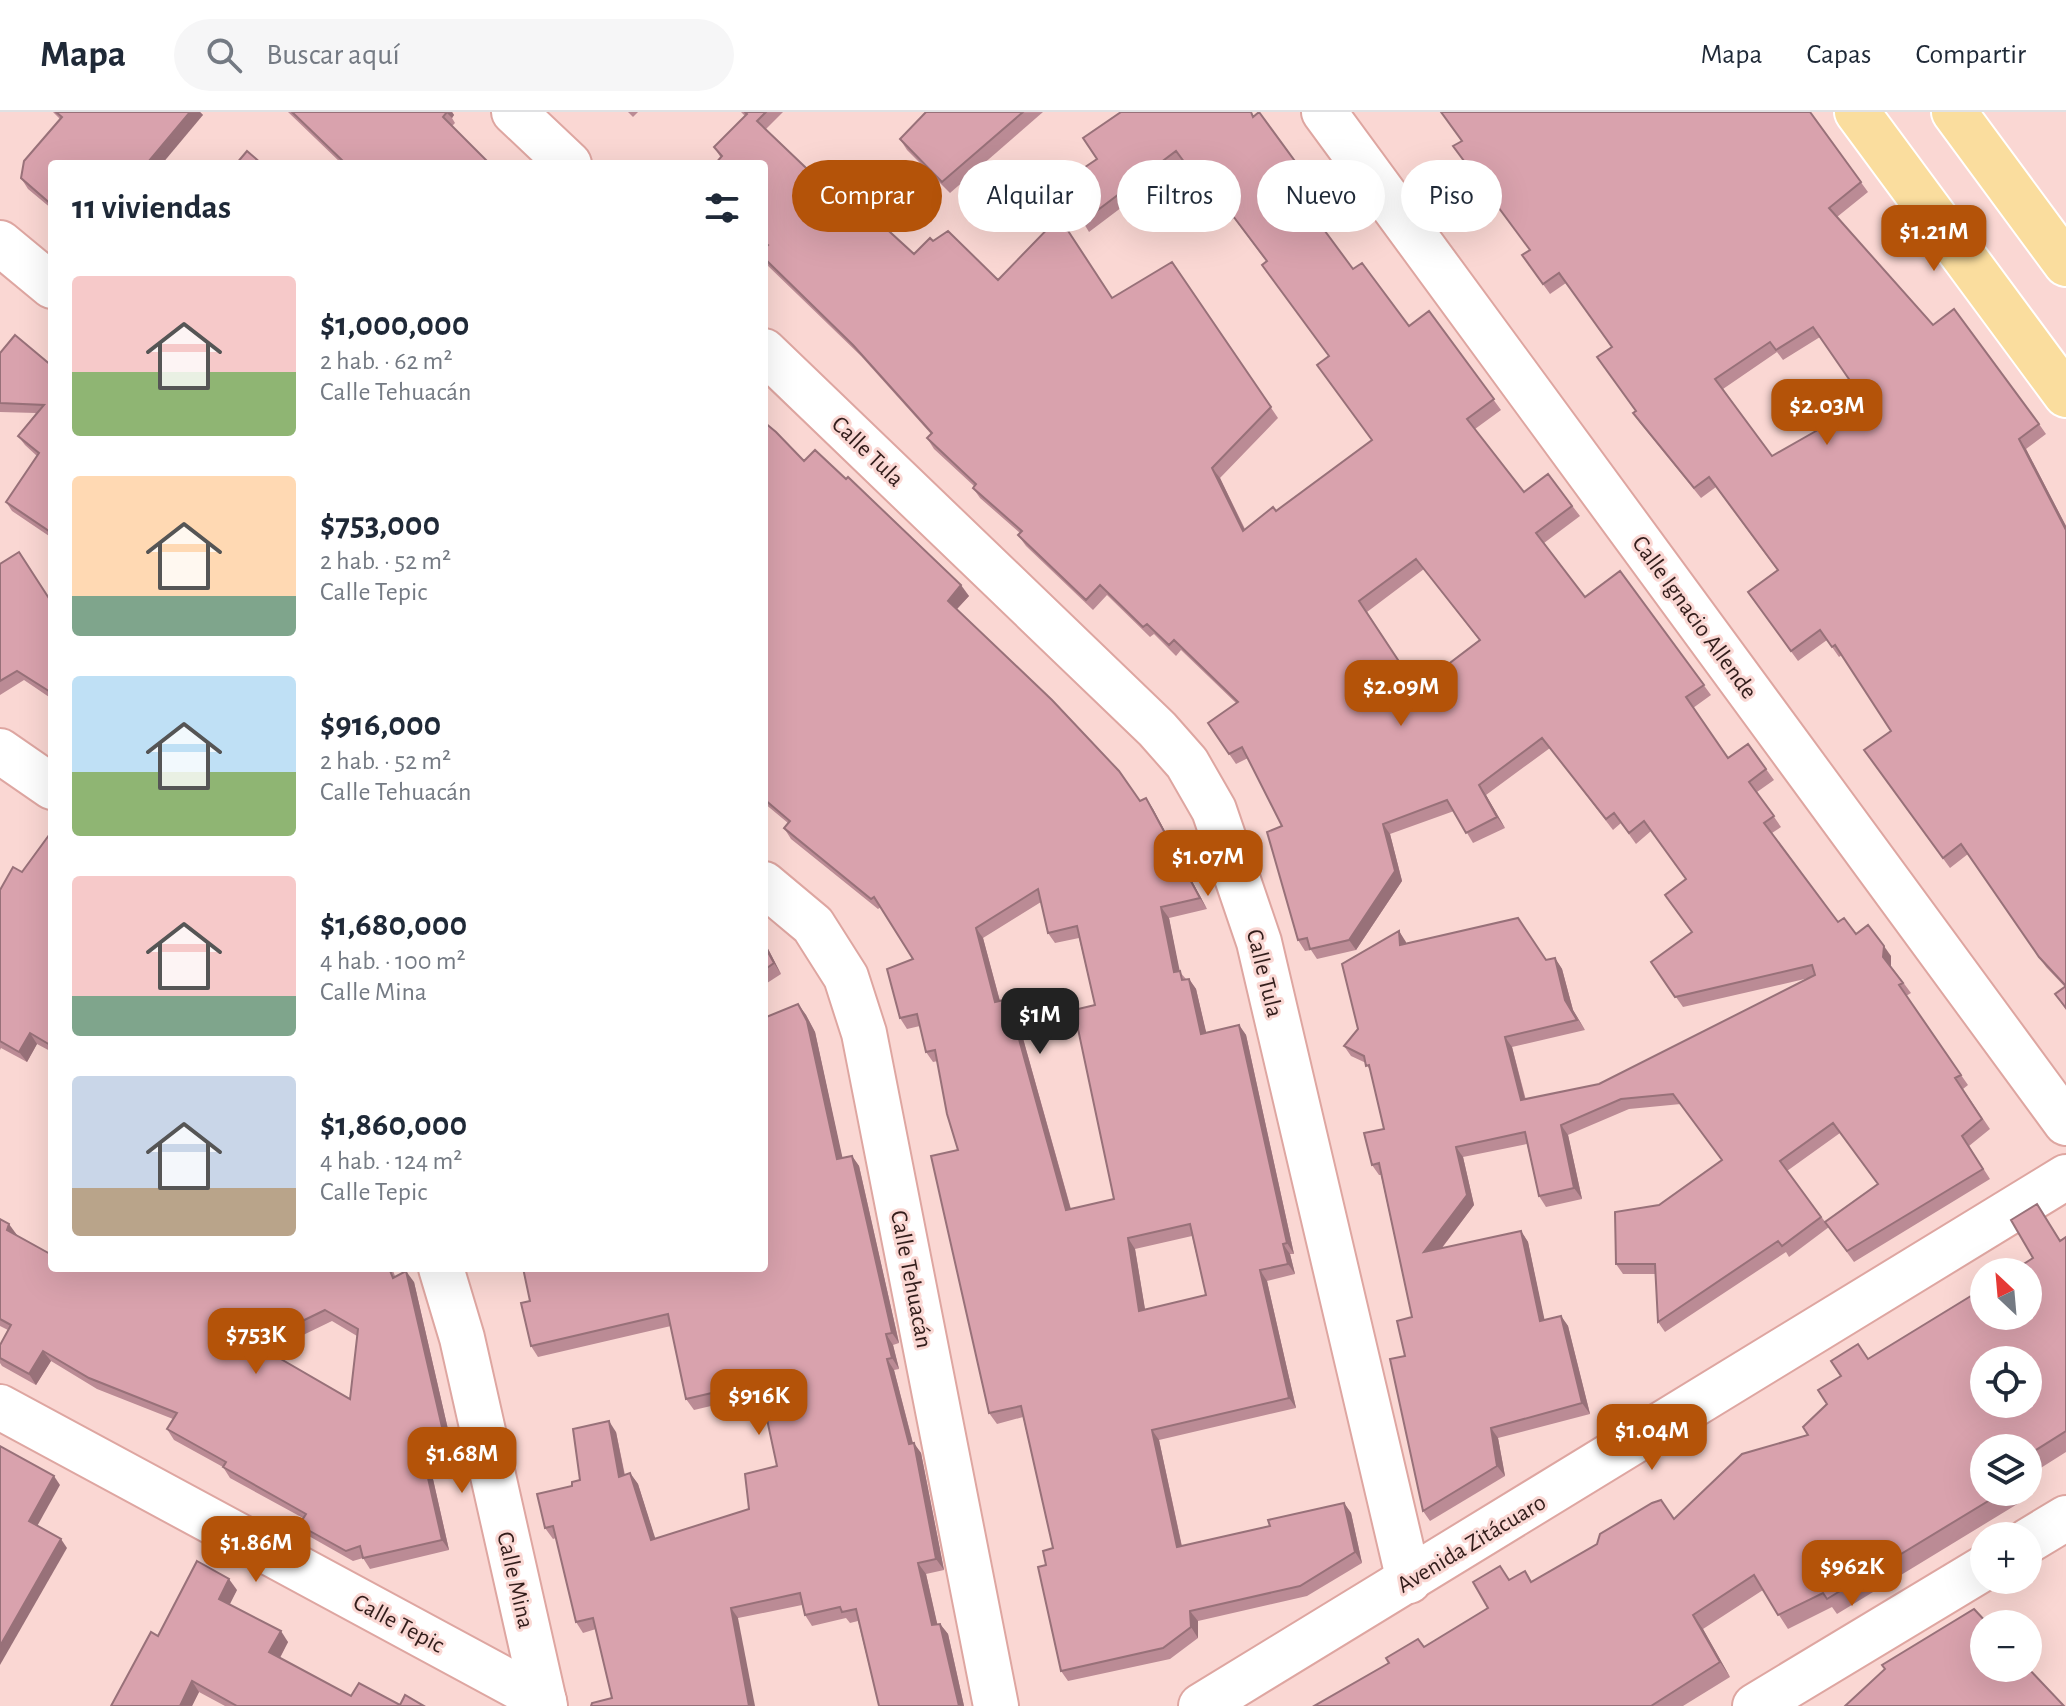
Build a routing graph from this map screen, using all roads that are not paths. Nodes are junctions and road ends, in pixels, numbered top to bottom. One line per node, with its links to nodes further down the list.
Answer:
1 (514, 112): 5 (street)
2 (1857, 112): 10 (main road)
3 (1954, 112): 7 (main road)
4 (1328, 114): 14 (street, Calle Ignacio Allende)
5 (565, 160)
6 (0, 243): 8 (street)
7 (2066, 264)
8 (48, 283)
9 (768, 355): 21 (street, Calle Tula)
10 (2066, 395)
11 (0, 751): 12 (street)
12 (48, 784)
13 (768, 887): 23 (street, Calle Tehuacán)
14 (2066, 1123)
15 (2066, 1177): 21 (street, Avenida Zitácuaro)
16 (442, 1272): 22 (street, Calle Mina)
17 (0, 1407): 22 (street, Calle Tepic)
18 (2066, 1518): 19 (street)
19 (2042, 1533)
20 (1970, 1576): 25 (street)
21 (1409, 1581): 24 (street, Avenida Zitácuaro)
22 (544, 1704)
23 (996, 1706)
24 (1201, 1706)
25 (1755, 1706)

